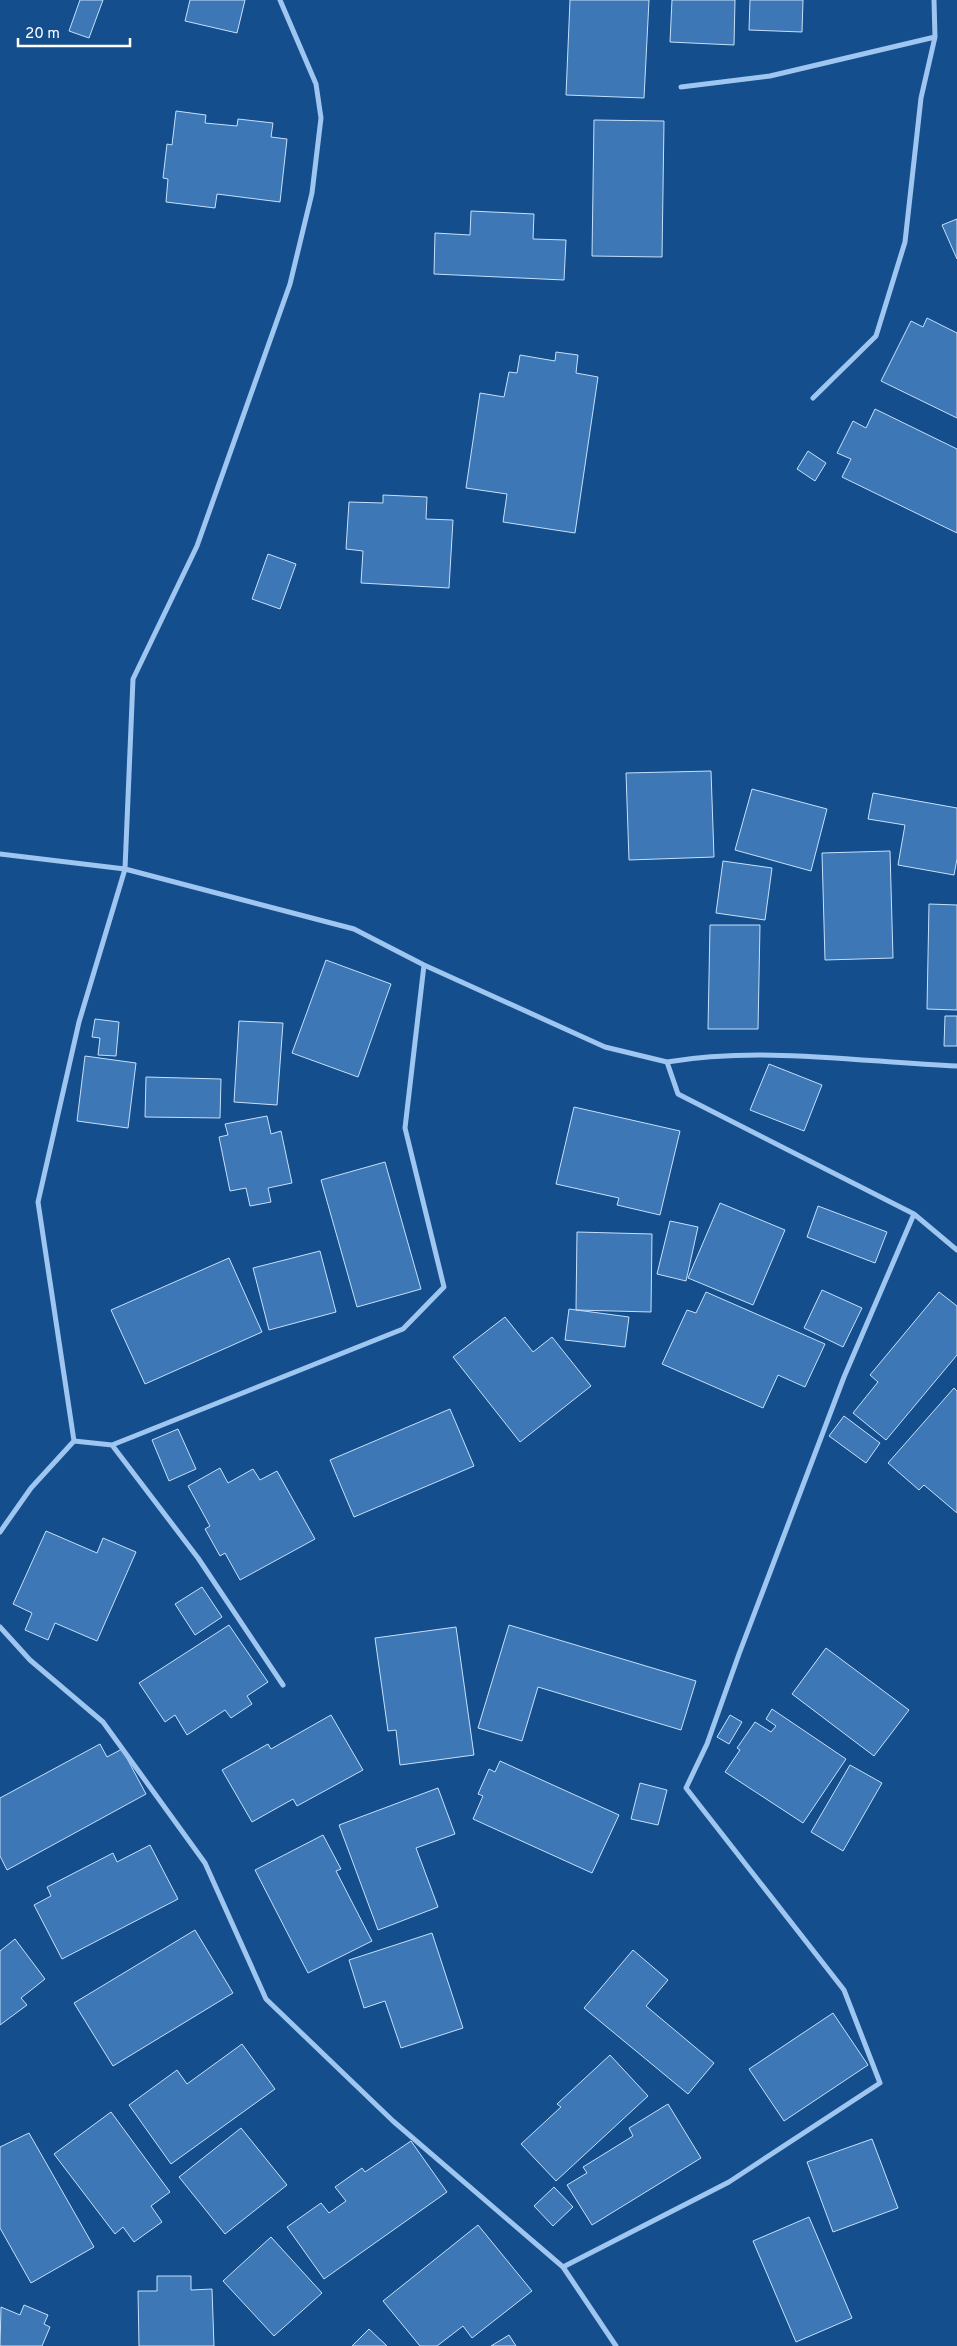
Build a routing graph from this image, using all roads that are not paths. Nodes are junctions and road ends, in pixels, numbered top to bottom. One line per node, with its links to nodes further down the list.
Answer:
1 (280, 0): 7 (street)
2 (934, 0): 3 (street)
3 (935, 36): 4 (street); 5 (street)
4 (681, 87)
5 (813, 398)
6 (0, 854): 7 (street)
7 (125, 869): 8 (street); 13 (street)
8 (424, 965): 9 (street); 14 (street)
9 (667, 1062): 10 (street); 11 (street)
10 (957, 1066)
11 (914, 1214): 12 (street); 18 (street)
12 (957, 1250)
13 (74, 1441): 14 (street); 15 (street)
14 (112, 1445): 17 (street)
15 (0, 1532)
16 (0, 1627): 18 (street)
17 (283, 1685)
18 (562, 2267): 19 (street)
19 (616, 2346)

